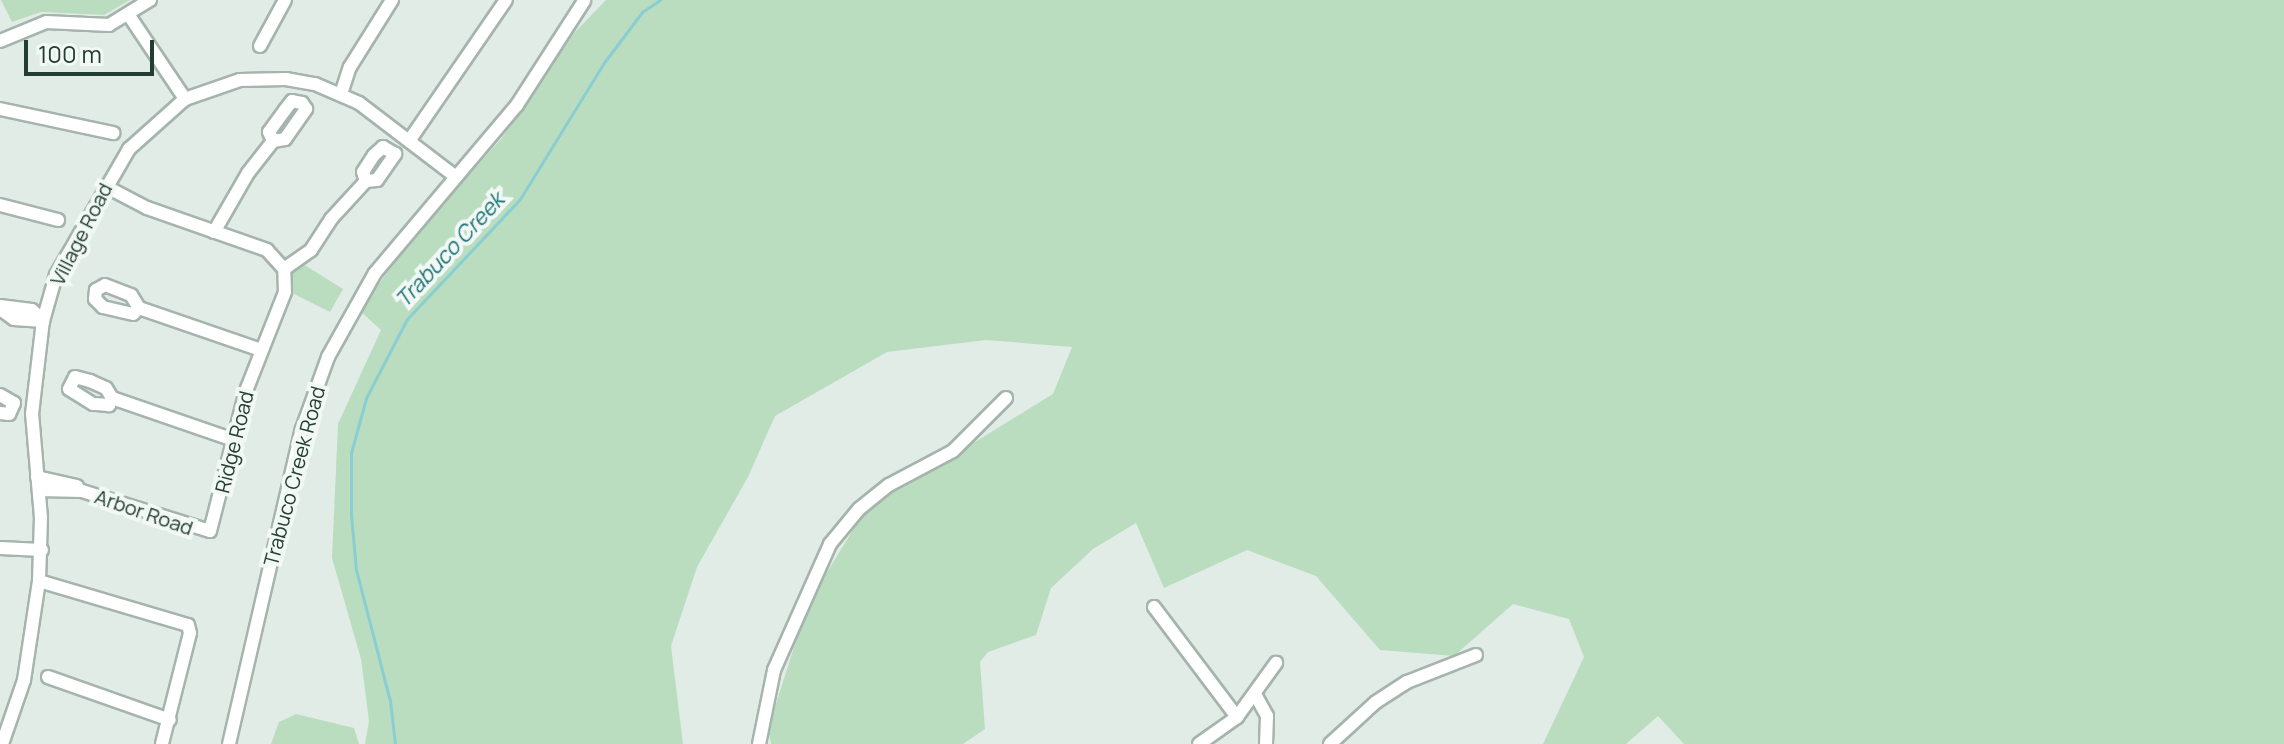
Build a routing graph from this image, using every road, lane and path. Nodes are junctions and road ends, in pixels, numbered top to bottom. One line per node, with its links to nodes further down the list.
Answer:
1 (150, 0): 6 (street)
2 (285, 0): 8 (street)
3 (392, 0): 9 (street)
4 (506, 0): 14 (street)
5 (584, 1): 15 (street, Trabuco Creek Road)
6 (130, 17): 7 (street); 10 (street)
7 (0, 41)
8 (260, 46)
9 (341, 94): 10 (street, Village Road); 14 (street, Village Road)
10 (185, 99): 17 (street, Village Road)
11 (0, 109): 12 (street)
12 (113, 133)
13 (273, 141): 20 (street)
14 (409, 141): 15 (street, Village Road)
15 (456, 177): 45 (street, Trabuco Creek Road)
16 (366, 181): 21 (street)
17 (105, 186): 20 (street); 24 (street, Village Road)
18 (0, 205): 19 (street)
19 (58, 220)
20 (214, 232): 21 (street)
21 (284, 269): 25 (street, Ridge Road)
22 (0, 308): 24 (street)
23 (139, 308): 25 (street)
24 (43, 321): 31 (street, Village Road)
25 (261, 350): 30 (street, Ridge Road)
26 (0, 395): 29 (street)
27 (112, 398): 30 (street)
28 (1006, 398): 46 (street)
29 (0, 413)
30 (234, 440): 32 (street, Ridge Road)
31 (38, 484): 32 (street, Arbor Road); 34 (street, Village Road)
32 (206, 533)
33 (0, 548): 34 (street)
34 (42, 550): 35 (street, Village Road)
35 (39, 581): 42 (street); 43 (street, Village Road)
36 (1154, 607): 41 (street)
37 (1476, 655): 49 (street)
38 (1276, 663): 40 (street)
39 (48, 677): 42 (street)
40 (1256, 696): 41 (street); 48 (street)
41 (1237, 717): 47 (street)
42 (170, 720): 44 (street)
43 (2, 744)
44 (162, 744)
45 (229, 744)
46 (759, 744)
47 (1199, 744)
48 (1266, 744)
49 (1330, 744)

